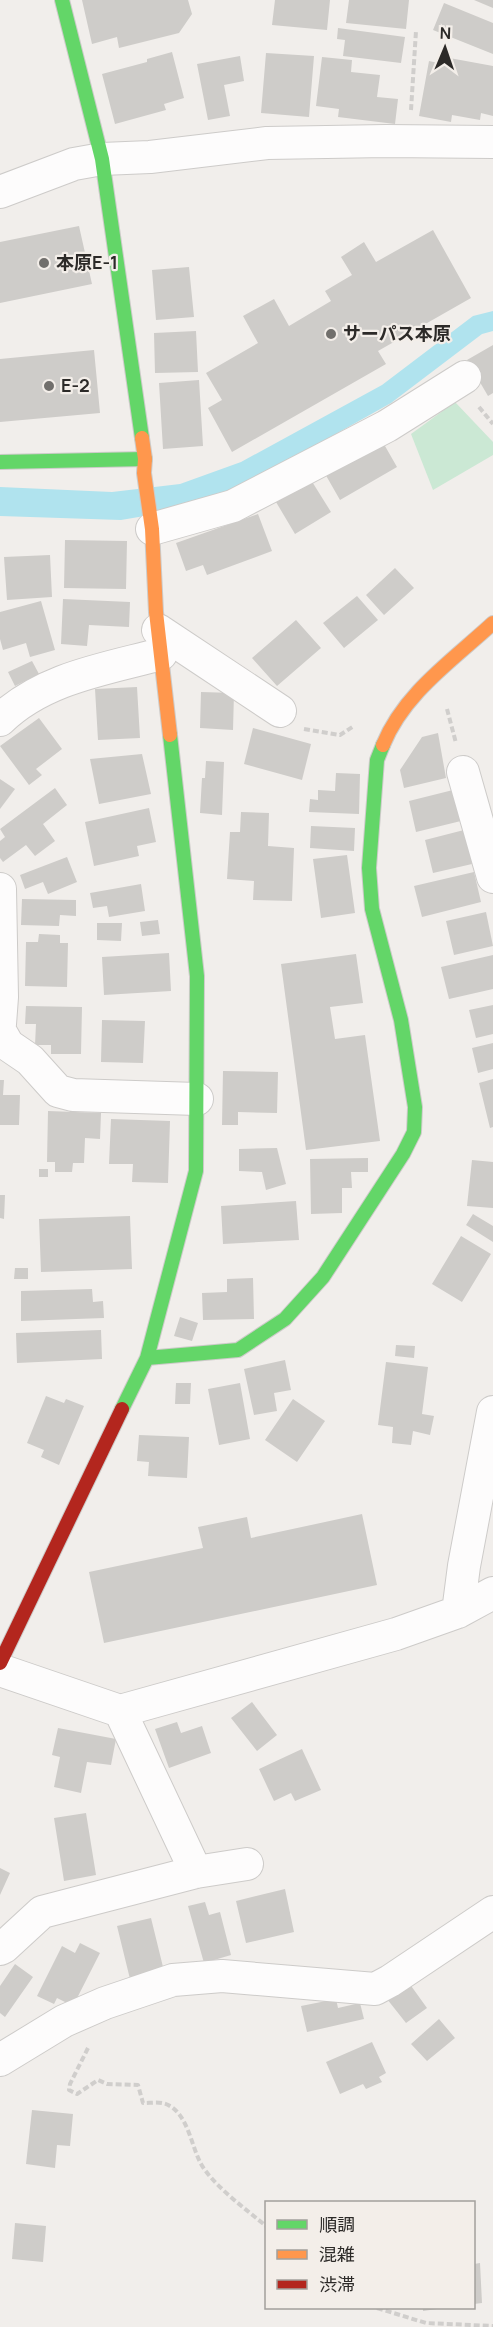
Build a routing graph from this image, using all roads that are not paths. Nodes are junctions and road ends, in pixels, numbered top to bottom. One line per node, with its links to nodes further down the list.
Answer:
1 (62, 0): 3 (street)
2 (493, 142): 3 (street)
3 (102, 159): 4 (street); 7 (street)
4 (0, 192)
5 (465, 377): 8 (street)
6 (0, 462): 7 (street)
7 (145, 466): 8 (street)
8 (152, 529): 10 (street)
9 (493, 623): 19 (street)
10 (159, 642): 11 (street); 12 (street); 18 (street)
11 (280, 711)
12 (0, 720)
13 (463, 772): 14 (street)
14 (493, 878)
15 (0, 889): 16 (street)
16 (0, 1024)
17 (0, 1031): 18 (street)
18 (197, 1099): 19 (street)
19 (147, 1358): 23 (street)
20 (493, 1412): 22 (street)
21 (493, 1593): 22 (street)
22 (458, 1612): 25 (street)
23 (0, 1663)
24 (0, 1670): 25 (street)
25 (120, 1711): 27 (street)
26 (247, 1864): 27 (street)
27 (196, 1872): 29 (street)
28 (493, 1912): 30 (street)
29 (0, 1949)
30 (0, 2060)

